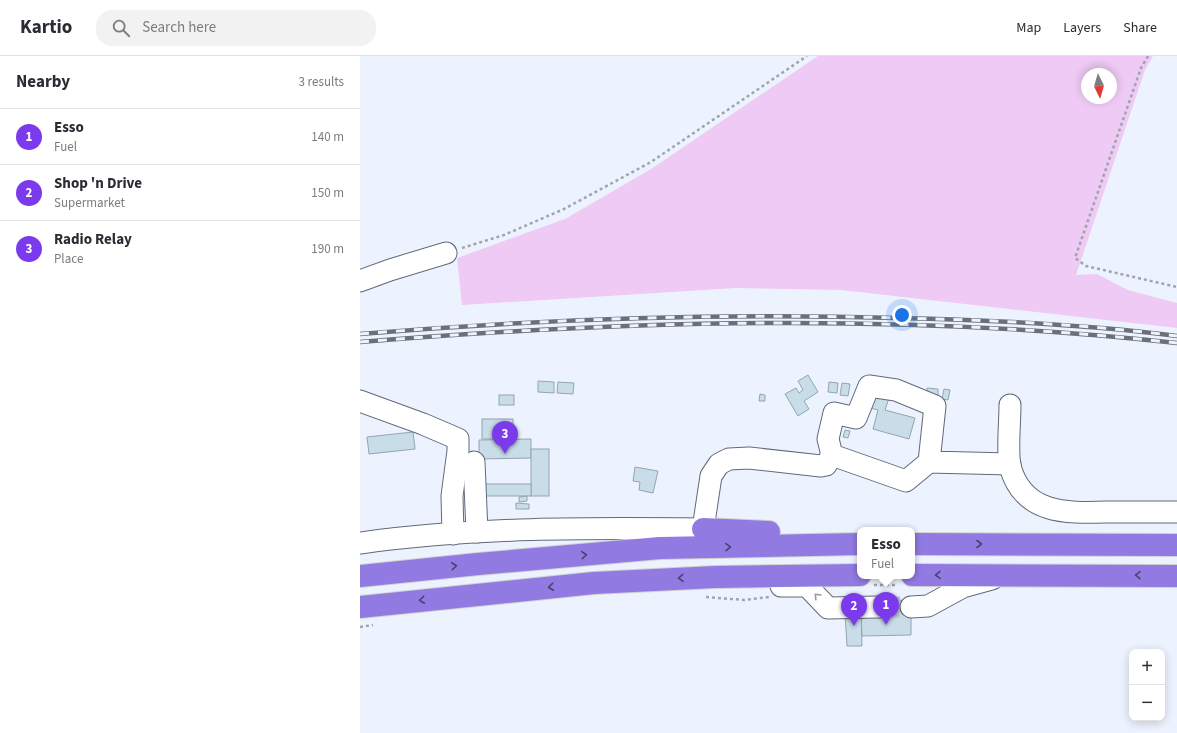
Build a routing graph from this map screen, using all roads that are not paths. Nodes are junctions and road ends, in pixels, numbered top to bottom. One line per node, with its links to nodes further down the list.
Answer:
1 (446, 253): 2 (street)
2 (360, 281)
3 (360, 401): 12 (street)
4 (1010, 405): 8 (street)
5 (832, 455): 7 (street); 7 (street); 10 (street)
6 (474, 462): 11 (street)
7 (929, 462): 8 (street)
8 (1010, 464): 9 (street)
9 (1177, 512)
10 (703, 530): 11 (street); 14 (highway)
11 (477, 532): 12 (street)
12 (453, 534): 13 (street)
13 (360, 543)
14 (857, 543)
15 (857, 544): 21 (highway, one-way to 15)
16 (915, 544): 17 (highway, one-way to 17)
17 (1177, 545)
18 (1010, 574): 20 (highway, one-way to 20); 22 (highway, one-way to 18); 26 (street)
19 (857, 575): 23 (highway)
20 (915, 575)
21 (360, 576)
22 (1177, 576)
23 (715, 577): 24 (highway, one-way to 24); 25 (street, one-way to 23)
24 (360, 607)
25 (879, 607)
26 (911, 607)

